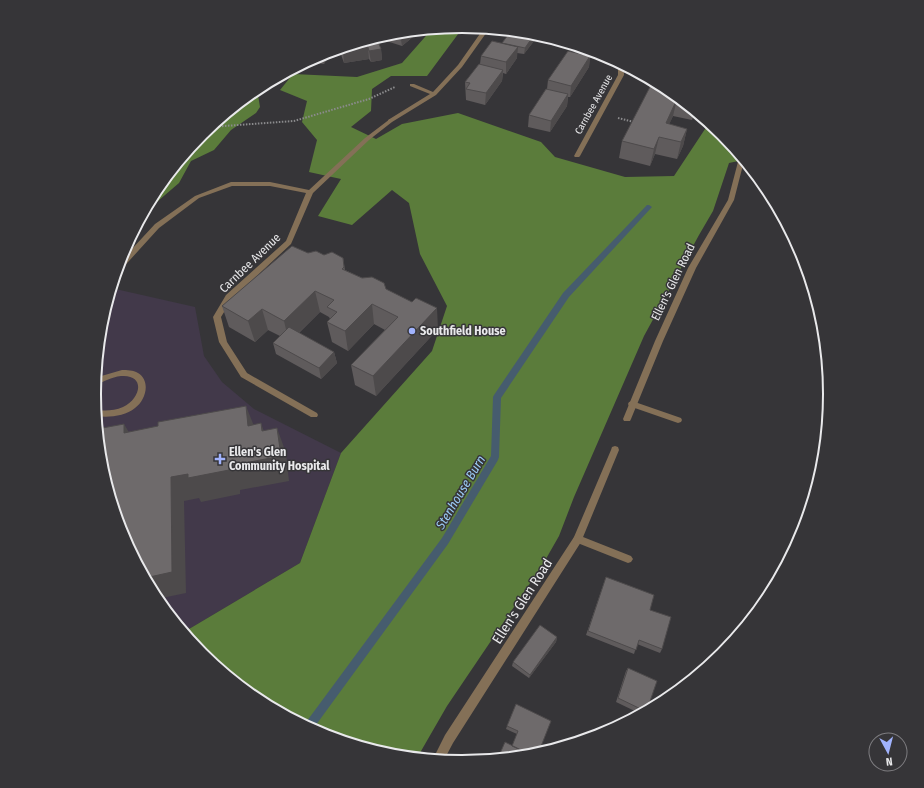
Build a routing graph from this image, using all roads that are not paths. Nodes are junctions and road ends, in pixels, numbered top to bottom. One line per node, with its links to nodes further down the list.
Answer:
1 (483, 34): 4 (street, Carnbee Avenue)
2 (622, 70): 5 (street, Carnbee Avenue)
3 (412, 85): 4 (street)
4 (434, 94): 7 (street, Carnbee Avenue)
5 (577, 156)
6 (740, 165): 10 (street, Ellen's Glen Road)
7 (310, 192): 8 (street); 12 (street, Carnbee Avenue)
8 (127, 260)
9 (102, 376): 11 (street)
10 (632, 404): 13 (street, Ellen's Glen Road); 14 (street)
11 (102, 413)
12 (314, 415)
13 (626, 419)
14 (678, 420)
15 (615, 450): 16 (street, Ellen's Glen Road)
16 (578, 539): 17 (street); 18 (street, Ellen's Glen Road)
17 (628, 559)
18 (441, 754)

